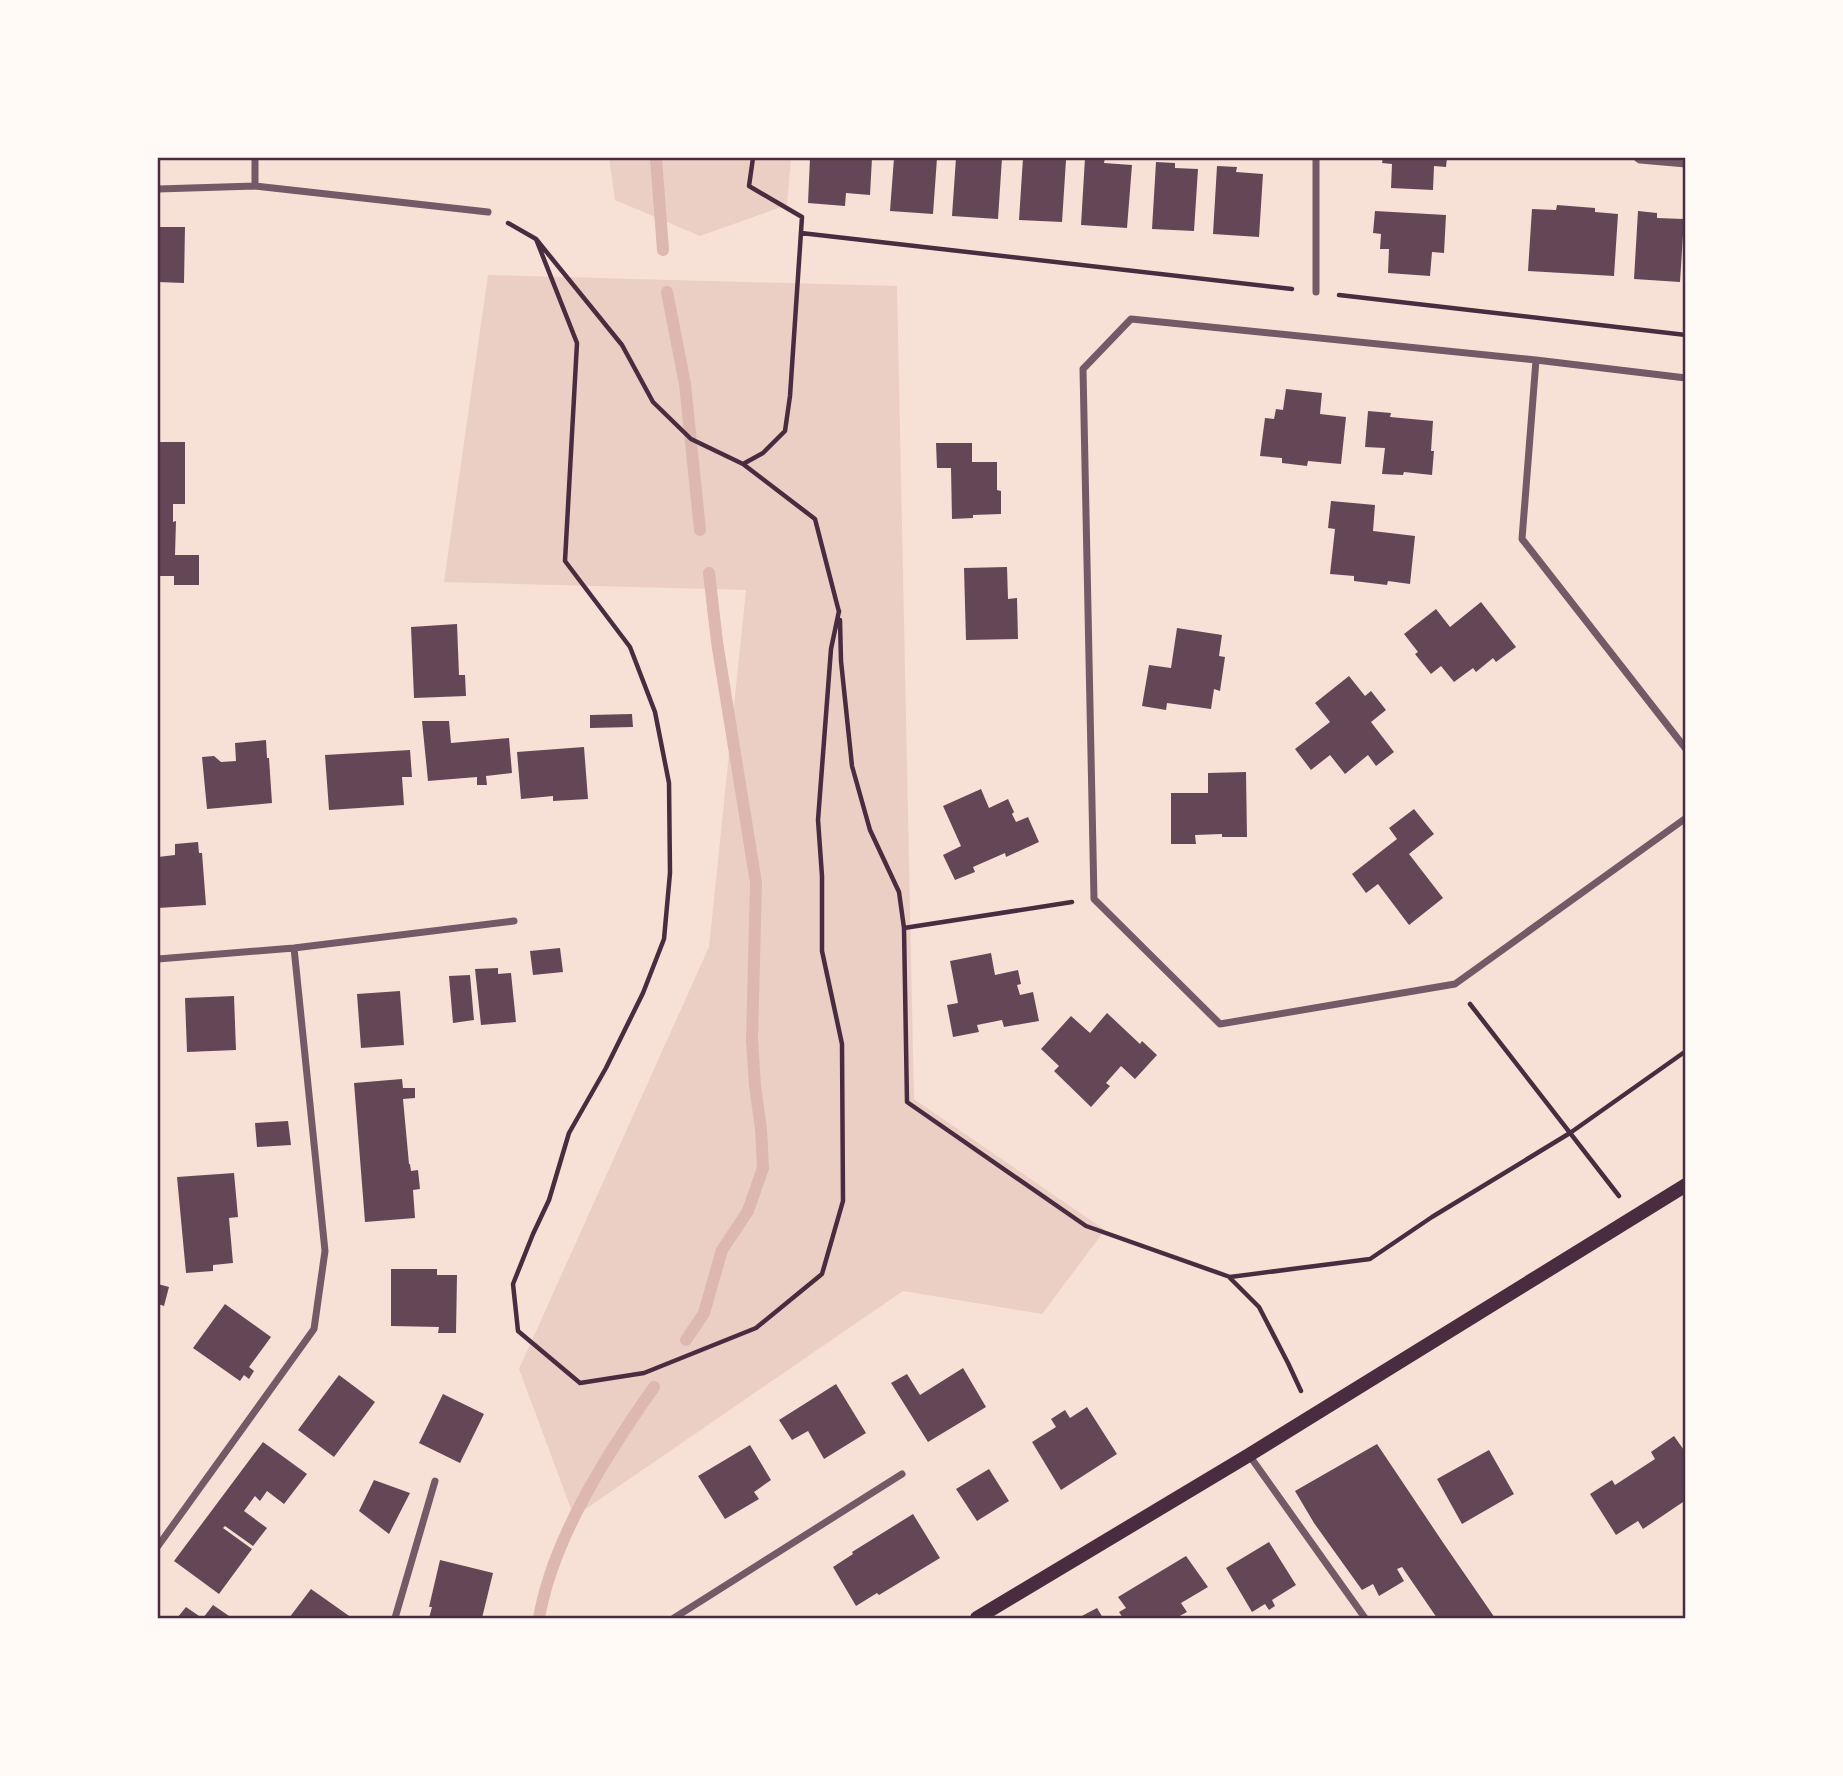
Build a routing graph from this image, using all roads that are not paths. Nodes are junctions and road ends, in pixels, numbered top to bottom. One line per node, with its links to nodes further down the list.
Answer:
1 (255, 158): 5 (street)
2 (1316, 158): 8 (street)
3 (1637, 158): 4 (street)
4 (1685, 164)
5 (255, 186): 6 (street); 7 (street)
6 (158, 189)
7 (488, 212)
8 (1316, 292)
9 (1536, 360): 10 (street); 11 (street); 12 (street)
10 (1685, 378)
11 (1685, 749)
12 (1685, 818)
13 (514, 921): 14 (street)
14 (294, 948): 15 (street); 20 (street)
15 (158, 959)
16 (1685, 1185): 17 (main road)
17 (1249, 1455): 23 (main road); 24 (street)
18 (902, 1474): 22 (street)
19 (435, 1481): 21 (street)
20 (158, 1546)
21 (395, 1619)
22 (674, 1619)
23 (976, 1619)
24 (1365, 1619)

